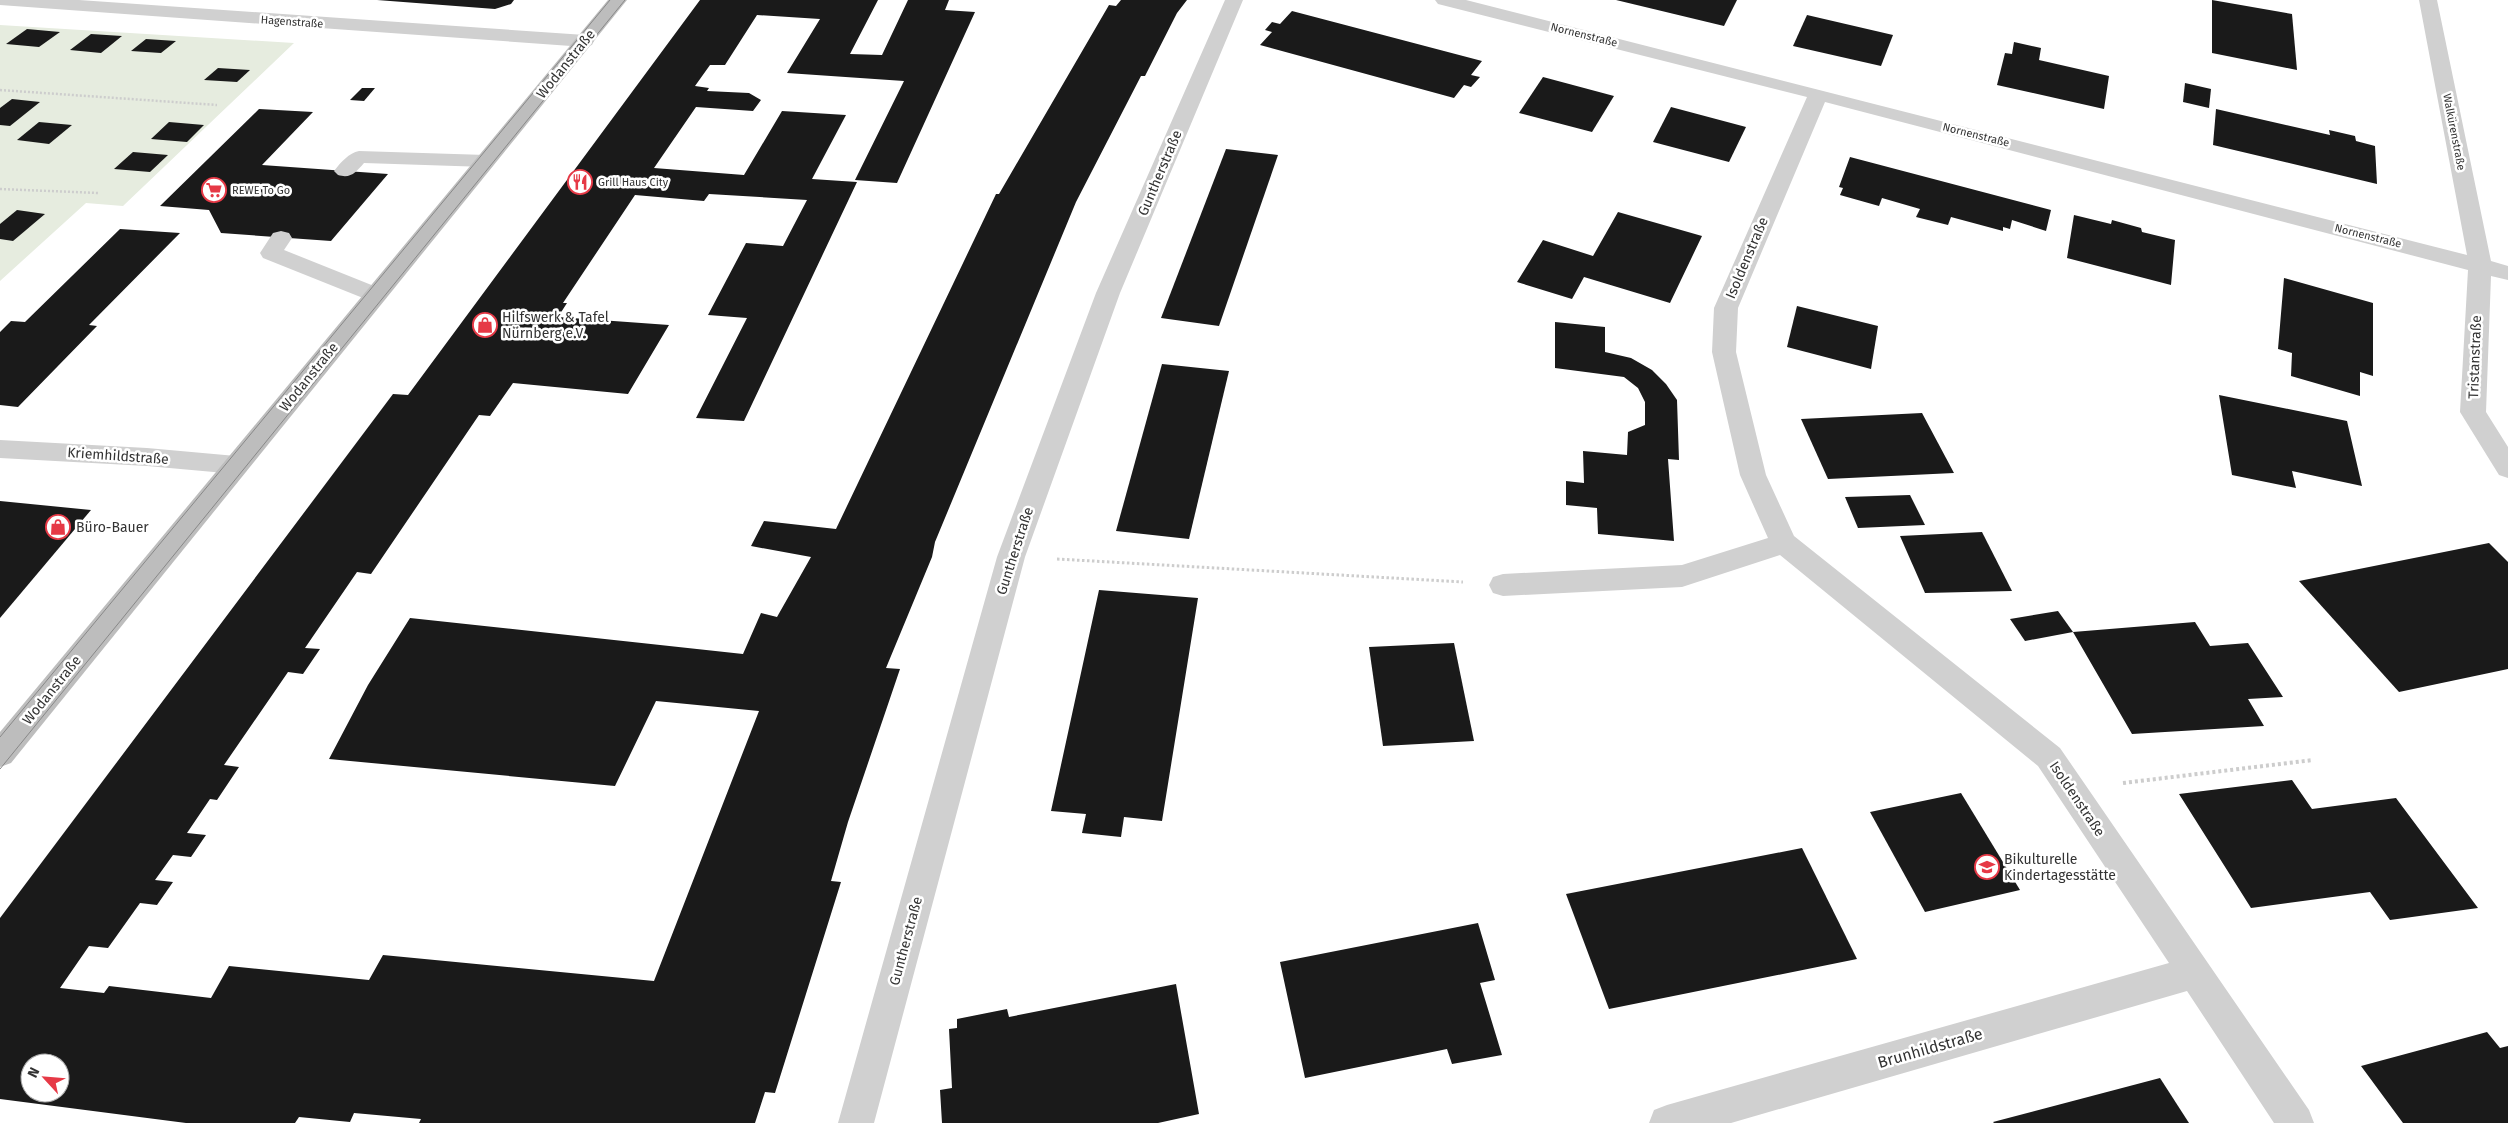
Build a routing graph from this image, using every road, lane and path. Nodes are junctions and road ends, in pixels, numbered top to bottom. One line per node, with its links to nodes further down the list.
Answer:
1 (0, 0): 6 (street, Hagenstraße)
2 (618, 0): 6 (main road, Wodanstraße)
3 (1234, 0): 22 (street, Guntherstraße)
4 (1444, 0): 8 (street, Nornenstraße)
5 (2428, 0): 15 (street, Walkürenstraße)
6 (585, 41): 10 (main road, Wodanstraße)
7 (0, 90): 9 (path)
8 (1818, 94): 15 (street, Nornenstraße); 21 (street, Isoldenstraße)
9 (217, 105)
10 (486, 161): 11 (street); 17 (main road, Wodanstraße)
11 (345, 171)
12 (0, 189): 13 (path)
13 (98, 194)
14 (280, 238): 17 (street)
15 (2480, 265): 16 (street, Nornenstraße); 20 (street, Tristanstraße)
16 (2508, 273)
17 (376, 295): 19 (main road, Wodanstraße)
18 (0, 449): 19 (street, Kriemhildstraße)
19 (236, 465): 24 (main road, Wodanstraße)
20 (2508, 468)
21 (1784, 543): 23 (street); 26 (street, Isoldenstraße)
22 (1011, 556): 23 (path); 28 (street, Guntherstraße)
23 (1503, 585)
24 (0, 754)
25 (2313, 760): 26 (path)
26 (2070, 790): 27 (street, Isoldenstraße)
27 (2193, 973): 29 (street, Brunhildstraße); 30 (street, Isoldenstraße)
28 (856, 1123)
29 (1667, 1123)
30 (2296, 1123)

